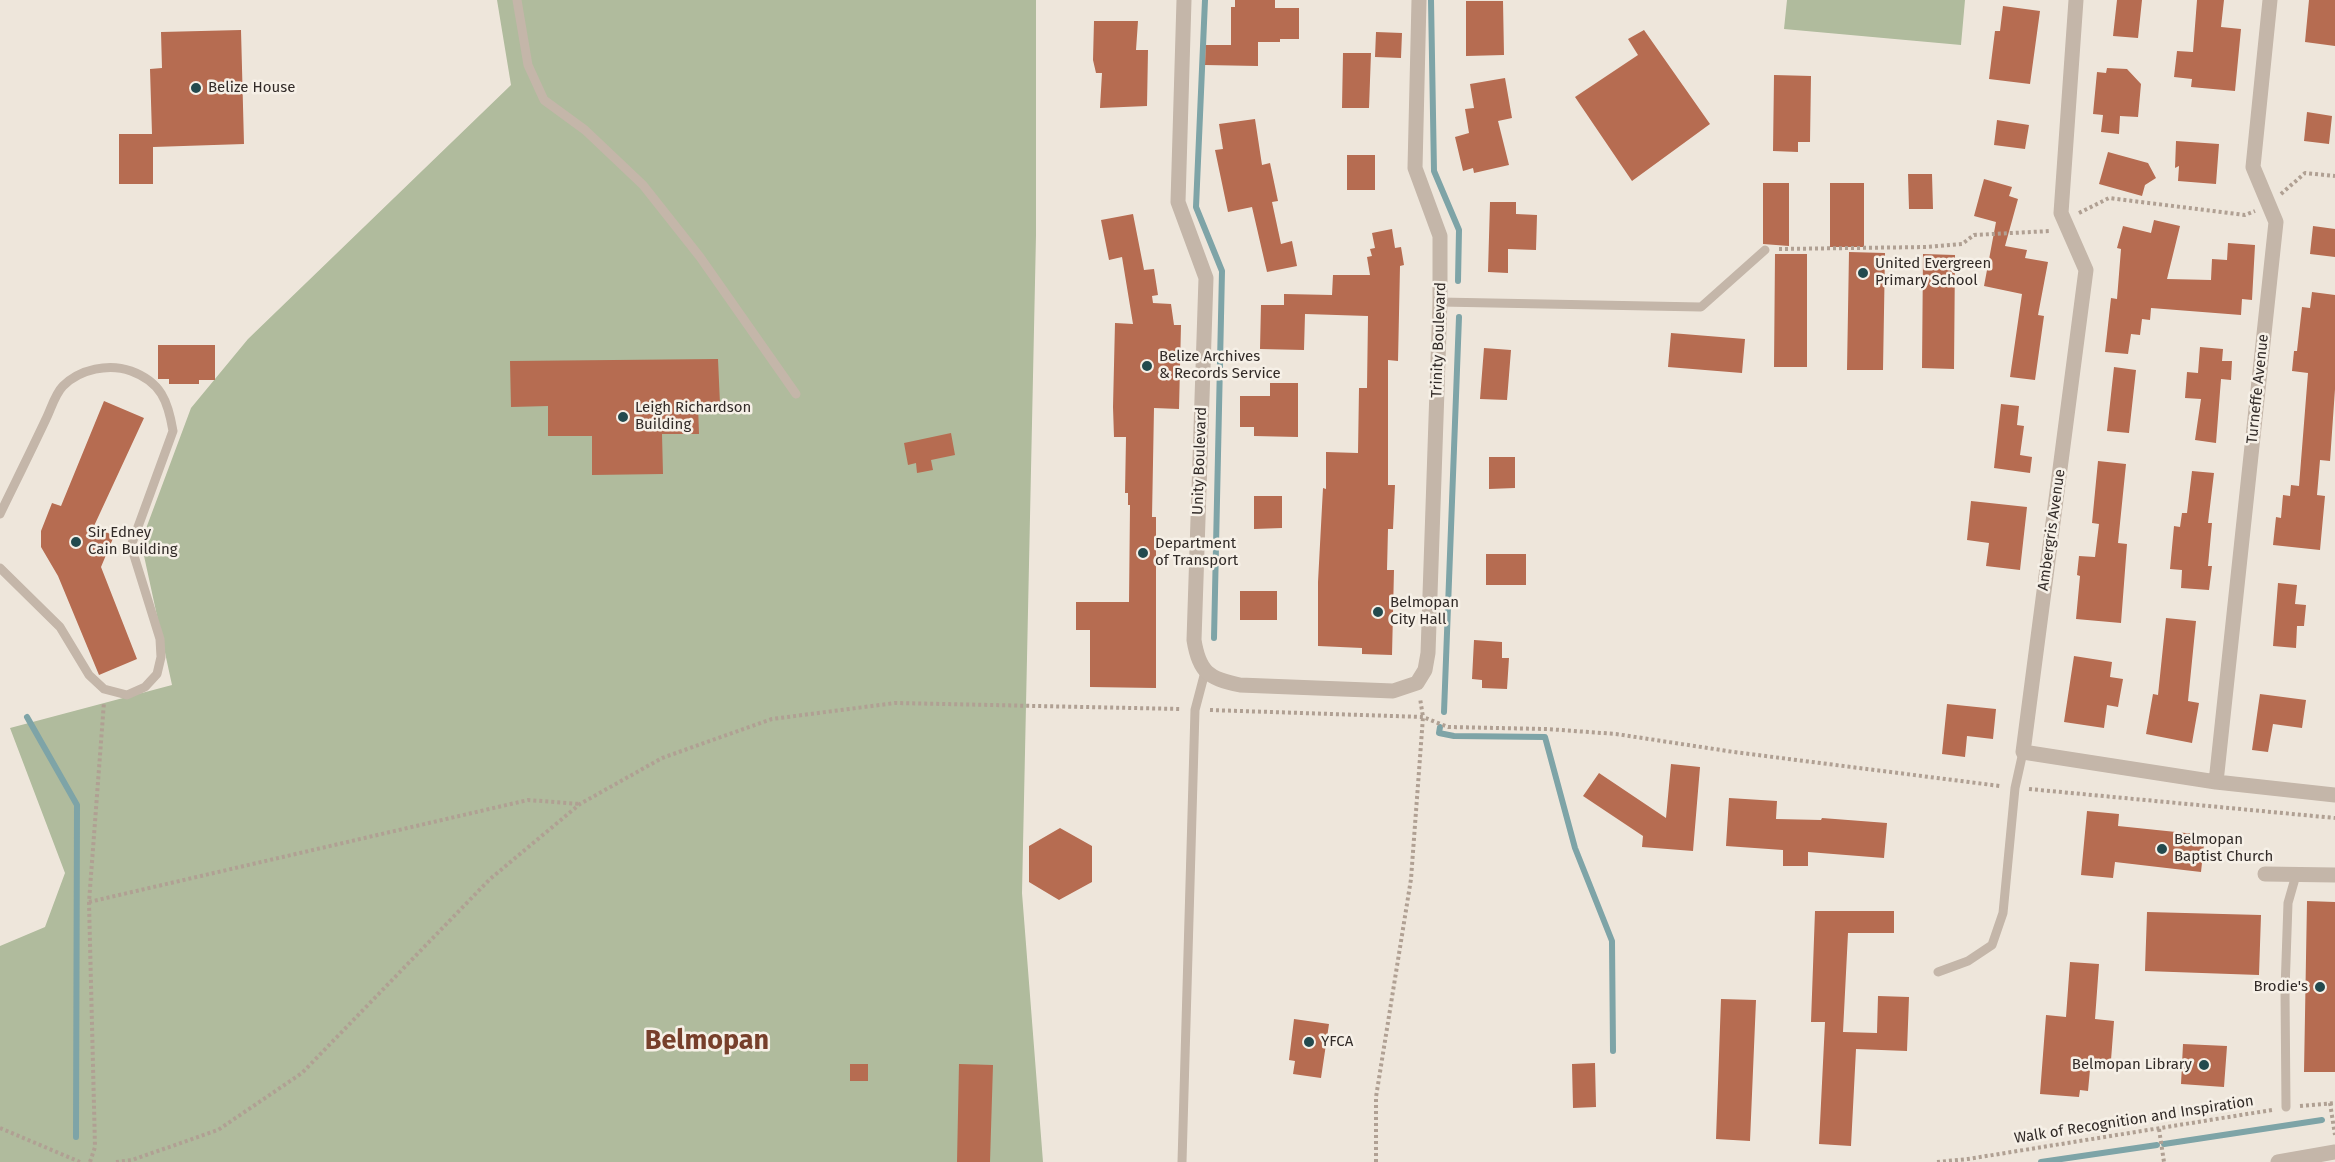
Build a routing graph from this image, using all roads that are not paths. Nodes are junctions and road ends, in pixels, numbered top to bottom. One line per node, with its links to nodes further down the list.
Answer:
1 (517, 0): 8 (lane)
2 (1184, 0): 11 (street, Unity Boulevard)
3 (1419, 0): 7 (street, Trinity Boulevard)
4 (2076, 0): 12 (street, Ambergris Avenue)
5 (2270, 0): 13 (street, Turneffe Avenue)
6 (1765, 250): 7 (lane)
7 (1440, 302): 11 (street, Trinity Boulevard)
8 (796, 394)
9 (0, 514): 10 (lane)
10 (0, 568)
11 (1205, 672): 21 (lane)
12 (2023, 752): 13 (street); 18 (lane)
13 (2216, 782): 14 (street)
14 (2335, 795)
15 (2265, 874): 16 (street)
16 (2296, 875): 17 (street); 19 (lane)
17 (2335, 875)
18 (1938, 972)
19 (2286, 1107)
20 (2335, 1152): 22 (street)
21 (1182, 1162)
22 (2278, 1162)

